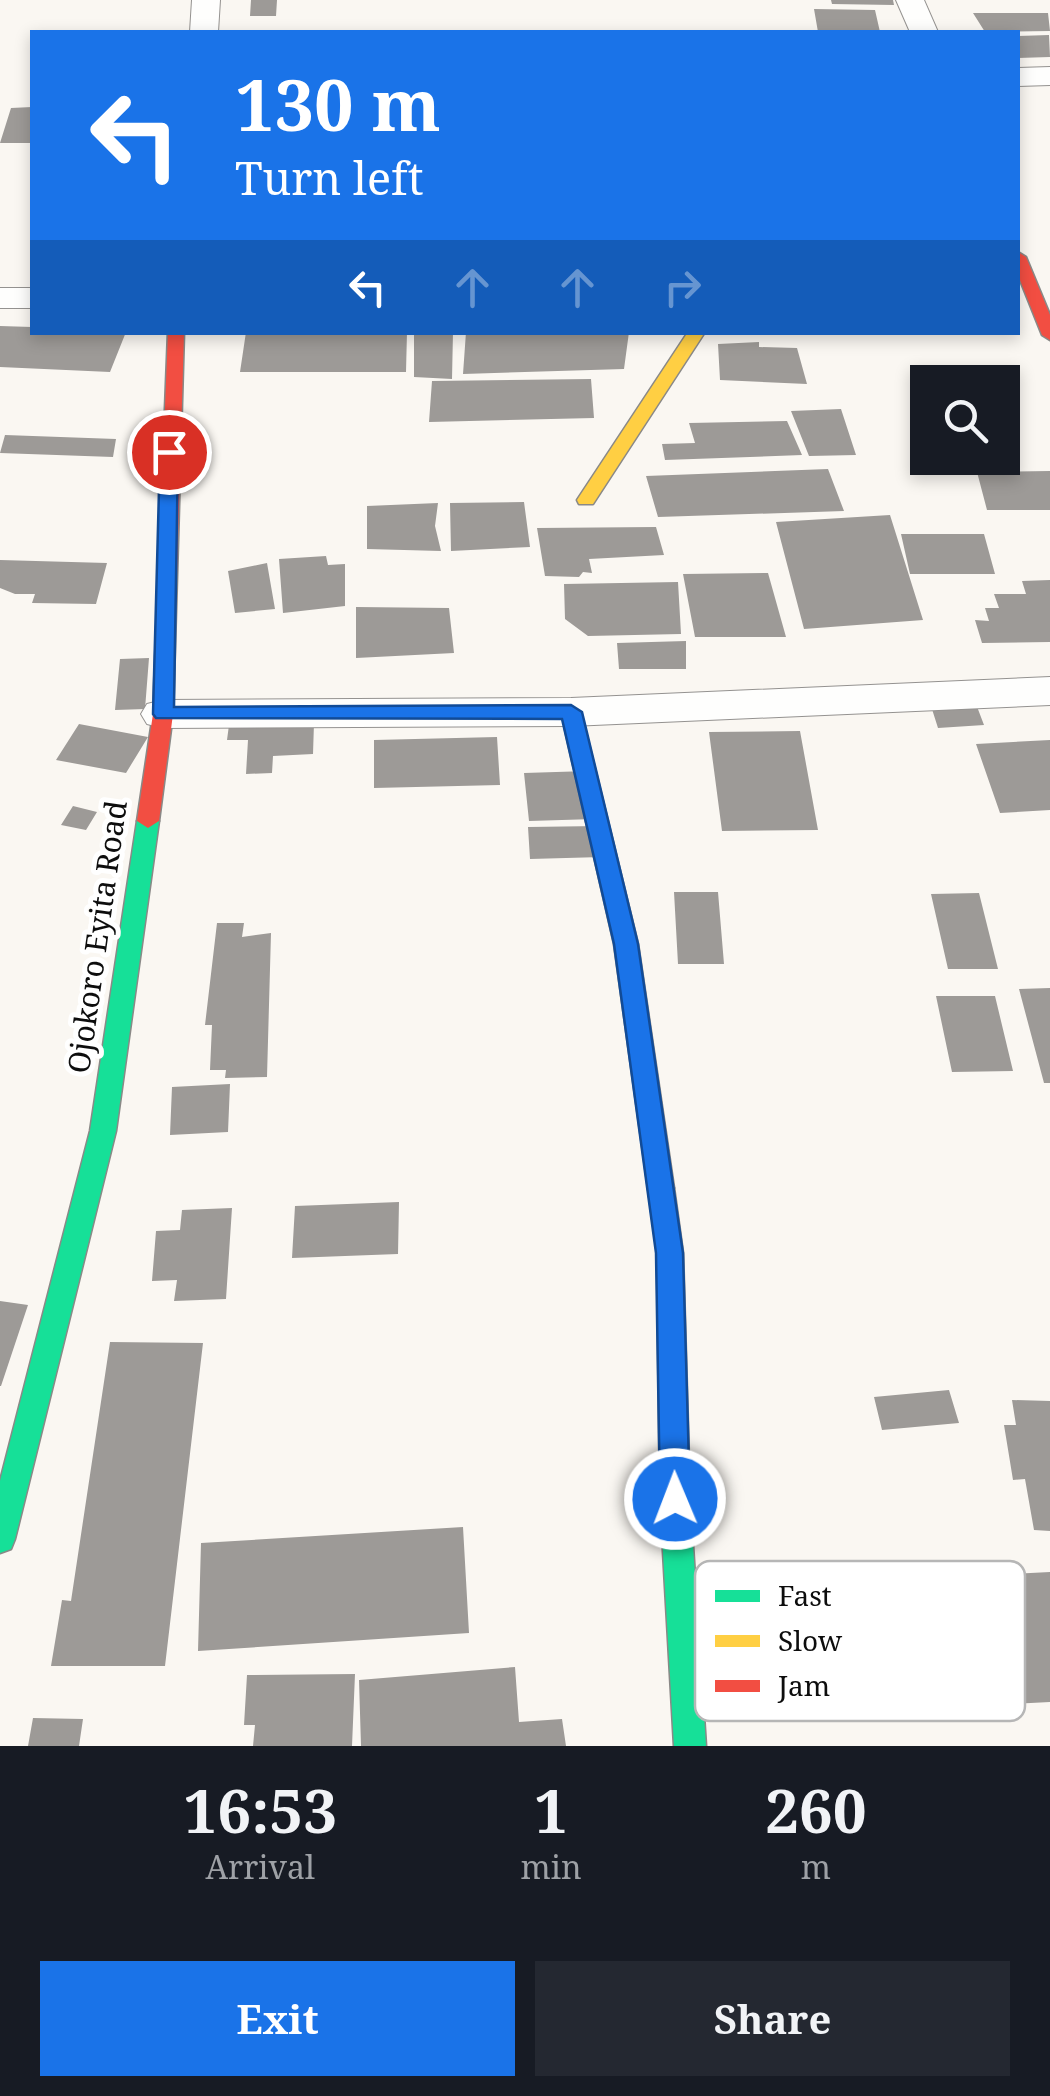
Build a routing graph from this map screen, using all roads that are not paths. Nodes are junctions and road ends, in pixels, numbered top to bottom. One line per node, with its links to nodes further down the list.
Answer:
1 (206, 0): 3 (street)
2 (910, 0): 4 (street)
3 (204, 30)
4 (923, 30)
5 (1050, 76): 6 (street)
6 (1020, 77)
7 (1020, 262): 12 (street)
8 (0, 298): 9 (street)
9 (30, 298)
10 (176, 335): 16 (street, Ojokoro Eyita Road)
11 (696, 335): 13 (street)
12 (1050, 336)
13 (586, 500)
14 (1050, 691): 15 (street)
15 (571, 712): 16 (street); 18 (street)
16 (163, 714): 17 (street, Ojokoro Eyita Road)
17 (0, 1539)
18 (690, 1746)

